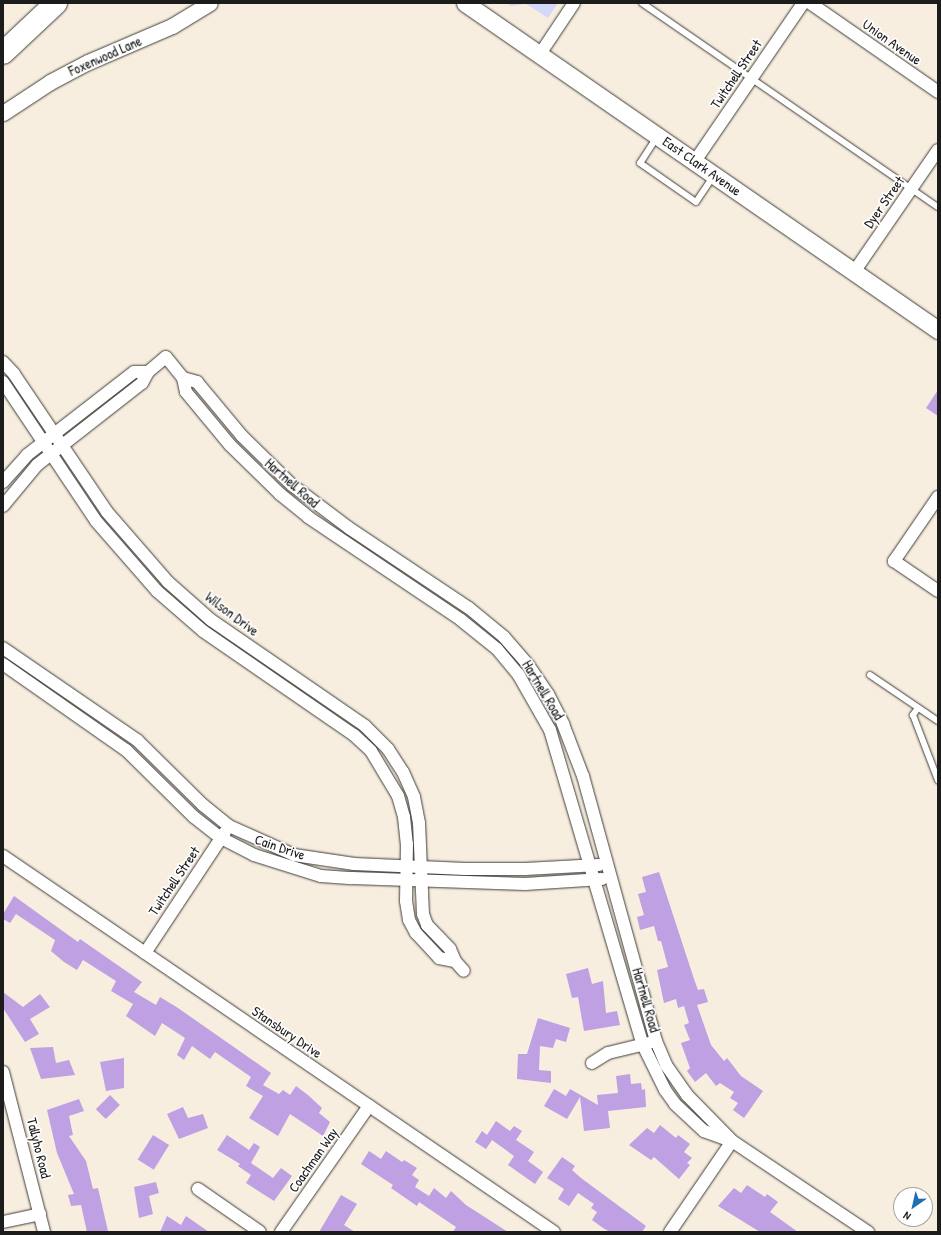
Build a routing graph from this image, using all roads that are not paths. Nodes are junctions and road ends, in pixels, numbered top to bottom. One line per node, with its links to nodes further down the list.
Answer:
1 (56, 3): 8 (highway)
2 (210, 3): 12 (street, Foxenwood Lane)
3 (464, 3): 9 (main road, East Clark Avenue)
4 (574, 3): 9 (street)
5 (642, 3): 10 (lane)
6 (803, 3): 10 (street, Twitchell Street)
7 (810, 3): 11 (street, Union Avenue)
8 (3, 53)
9 (540, 54): 13 (main road, East Clark Avenue)
10 (752, 78): 15 (street, Twitchell Street); 17 (lane)
11 (938, 92)
12 (3, 113)
13 (657, 136): 15 (main road, East Clark Avenue); 16 (lane)
14 (938, 150): 17 (street, Dyer Street)
15 (694, 161): 16 (main road, East Clark Avenue)
16 (715, 175): 19 (main road, East Clark Avenue)
17 (911, 189): 18 (lane); 19 (street, Dyer Street)
18 (938, 208)
19 (854, 272): 20 (main road, East Clark Avenue)
20 (938, 330)
21 (3, 362): 25 (street, Wilson Drive)
22 (148, 372): 23 (street, Hartnell Road); 25 (street, Hartnell Road); 27 (street, Hartnell Road)
23 (183, 378): 32 (street, Hartnell Road); 33 (street, Hartnell Road)
24 (3, 382): 26 (street)
25 (54, 434): 26 (street, Hartnell Road); 27 (street, Wilson Drive)
26 (42, 443): 28 (street); 29 (street, Hartnell Road)
27 (60, 445): 28 (street, Hartnell Road); 38 (street, Wilson Drive)
28 (49, 454): 31 (street, Hartnell Road); 40 (street)
29 (3, 482)
30 (938, 497): 34 (street)
31 (3, 506)
32 (349, 528): 33 (street); 35 (street, Hartnell Road)
33 (341, 540): 36 (street, Hartnell Road)
34 (938, 591)
35 (469, 608): 36 (street); 50 (street, Hartnell Road)
36 (460, 620): 52 (street, Hartnell Road)
37 (3, 648): 42 (street, Cain Drive)
38 (269, 660): 40 (street); 53 (street, Wilson Drive)
39 (3, 664): 43 (street, Cain Drive)
40 (262, 672): 51 (street)
41 (870, 674): 44 (lane)
42 (68, 692): 43 (street); 47 (street, Cain Drive)
43 (60, 704): 48 (street, Cain Drive)
44 (918, 708): 45 (lane); 46 (lane)
45 (938, 721)
46 (938, 780)
47 (229, 826): 48 (street, Twitchell Street); 51 (street, Cain Drive)
48 (221, 838): 56 (street, Cain Drive); 58 (street, Twitchell Street)
49 (3, 856): 58 (street, Stansbury Drive)
50 (606, 863): 52 (street, Cain Drive); 54 (street, Hartnell Road)
51 (406, 866): 53 (street, Cain Drive); 56 (street)
52 (592, 866): 53 (street, Cain Drive); 55 (street, Hartnell Road)
53 (420, 867): 57 (street, Wilson Drive)
54 (610, 877): 55 (street, Cain Drive); 61 (street, Hartnell Road)
55 (596, 880): 57 (street, Cain Drive); 62 (street, Hartnell Road)
56 (406, 881): 57 (street, Cain Drive); 59 (street)
57 (421, 882): 59 (street, Wilson Drive)
58 (145, 953): 65 (street, Stansbury Drive)
59 (455, 962): 60 (street)
60 (464, 970)
61 (656, 1041): 62 (street); 66 (street, Hartnell Road)
62 (643, 1044): 63 (street); 66 (street, Hartnell Road)
63 (592, 1063)
64 (3, 1072): 68 (street, Tallyho Road)
65 (369, 1106): 72 (street, Coachman Way); 73 (street, Stansbury Drive)
66 (732, 1141): 74 (street); 75 (street, Hartnell Road)
67 (198, 1189): 71 (street)
68 (40, 1214): 69 (street); 70 (street, Tallyho Road)
69 (3, 1222)
70 (44, 1232)
71 (260, 1232)
72 (281, 1232)
73 (554, 1232)
74 (670, 1232)
75 (868, 1232)

